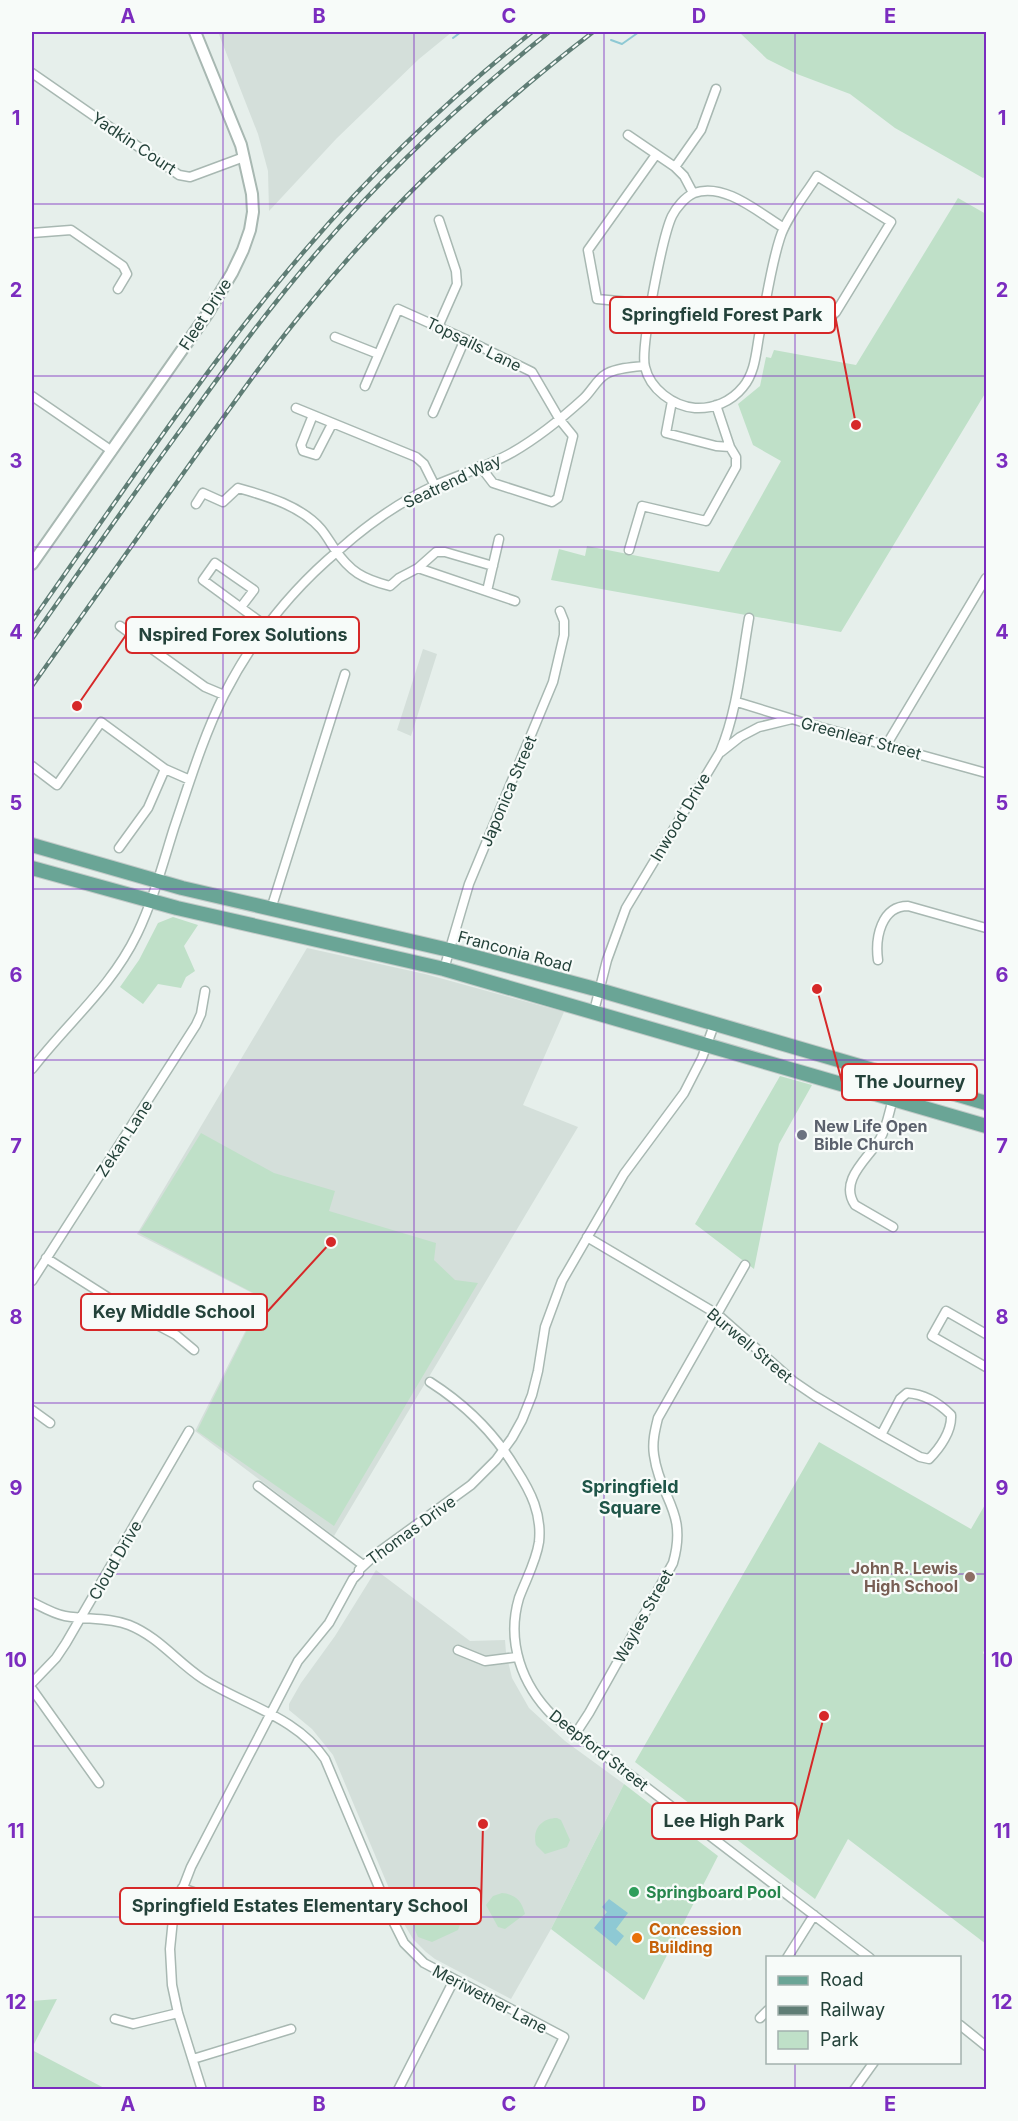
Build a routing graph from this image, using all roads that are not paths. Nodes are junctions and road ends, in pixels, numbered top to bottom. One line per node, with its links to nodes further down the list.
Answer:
1 (195, 32): 6 (street, Fleet Drive)
2 (32, 73): 6 (street, Yadkin Court)
3 (716, 89): 7 (street)
4 (627, 135): 5 (street)
5 (655, 156): 7 (street); 13 (street)
6 (244, 157): 30 (street, Fleet Drive)
7 (675, 167): 8 (street)
8 (693, 194): 10 (street); 13 (street)
9 (438, 220): 15 (street)
10 (784, 228): 14 (street); 14 (street)
11 (32, 233): 12 (street)
12 (118, 289)
13 (652, 304): 19 (street)
14 (765, 305): 23 (street)
15 (438, 327): 17 (street, Topsails Lane); 18 (street, Topsails Lane)
16 (335, 337): 18 (street)
17 (465, 339): 25 (street); 27 (street, Topsails Lane)
18 (378, 354): 20 (street)
19 (644, 366): 22 (street); 27 (street, Seatrend Way)
20 (365, 386)
21 (32, 396): 30 (street)
22 (672, 401): 23 (street); 29 (street)
23 (716, 405): 29 (street)
24 (296, 408): 26 (street)
25 (433, 413)
26 (313, 416): 28 (street); 28 (street)
27 (560, 420): 31 (street, Seatrend Way); 31 (street, Topsails Lane)
28 (333, 424): 32 (street)
29 (730, 447): 35 (street)
30 (112, 451): 37 (street, Fleet Drive)
31 (480, 466): 32 (street, Seatrend Way)
32 (435, 486): 36 (street, Seatrend Way)
33 (196, 504): 36 (street)
34 (499, 540): 38 (street)
35 (629, 550)
36 (336, 552): 39 (street); 47 (street, Seatrend Way)
37 (32, 564)
38 (493, 566): 39 (street); 41 (street)
39 (418, 568): 41 (street)
40 (987, 578): 52 (street)
41 (487, 591): 42 (street)
42 (515, 601)
43 (241, 607): 43 (street); 47 (street)
44 (561, 611): 65 (street, Japonica Street)
45 (749, 618): 50 (street, Inwood Drive)
46 (120, 626): 49 (street)
47 (266, 626): 49 (street, Seatrend Way)
48 (345, 674): 63 (street)
49 (224, 695): 57 (street, Seatrend Way)
50 (736, 702): 51 (street, Greenleaf Street); 53 (street, Inwood Drive)
51 (792, 719): 52 (street, Greenleaf Street); 53 (street)
52 (886, 744): 56 (street, Greenleaf Street)
53 (718, 754): 68 (street, Inwood Drive)
54 (32, 766): 55 (street)
55 (165, 769): 57 (street); 59 (street)
56 (987, 773)
57 (190, 780): 61 (street, Seatrend Way)
58 (32, 845): 61 (main road, Franconia Road)
59 (119, 848)
60 (32, 868): 62 (main road)
61 (157, 881): 62 (street, Seatrend Way); 63 (main road, Franconia Road)
62 (150, 901): 67 (main road); 74 (street, Seatrend Way)
63 (271, 909): 65 (main road, Franconia Road)
64 (987, 928): 66 (street)
65 (449, 950): 67 (street, Japonica Street); 68 (main road, Franconia Road)
66 (878, 960)
67 (444, 969): 70 (main road)
68 (599, 990): 70 (street, Inwood Drive); 71 (main road, Franconia Road)
69 (205, 991): 81 (street, Zekan Lane)
70 (594, 1011): 72 (main road)
71 (714, 1024): 72 (street, Thomas Drive); 73 (main road, Franconia Road)
72 (707, 1046): 75 (main road); 80 (street, Thomas Drive)
73 (857, 1066): 75 (main road); 77 (main road, Franconia Road)
74 (32, 1069)
75 (847, 1086): 76 (main road)
76 (893, 1099): 78 (main road); 79 (street)
77 (987, 1103)
78 (987, 1126)
79 (893, 1227)
80 (587, 1237): 84 (street, Burwell Street); 93 (street, Thomas Drive)
81 (46, 1258): 83 (street, Zekan Lane); 86 (street)
82 (745, 1265): 84 (street, Wayles Street)
83 (32, 1281)
84 (717, 1314): 92 (street, Burwell Street); 103 (street, Wayles Street)
85 (987, 1334): 87 (street)
86 (194, 1350)
87 (987, 1367)
88 (430, 1382): 93 (street, Deepford Street)
89 (32, 1410): 90 (street)
90 (50, 1423)
91 (189, 1431): 97 (street, Cloud Drive)
92 (881, 1435): 92 (street, Burwell Street)
93 (504, 1449): 95 (street, Thomas Drive); 99 (street, Deepford Street)
94 (258, 1486): 95 (street)
95 (363, 1565): 102 (street, Thomas Drive)
96 (32, 1602): 97 (street, Meriwether Lane)
97 (81, 1617): 100 (street, Cloud Drive); 102 (street, Meriwether Lane)
98 (458, 1650): 99 (street)
99 (517, 1657): 103 (street, Deepford Street)
100 (32, 1683)
101 (32, 1689): 104 (street)
102 (270, 1714): 105 (street, Thomas Drive); 110 (street, Meriwether Lane)
103 (576, 1733): 107 (street, Deepford Street)
104 (99, 1783)
105 (182, 1888): 106 (street); 112 (street, Thomas Drive)
106 (252, 1913)
107 (814, 1915): 108 (street); 109 (street, Deepford Street)
108 (788, 1956)
109 (867, 1956)
110 (454, 1980): 121 (street); 122 (street, Meriwether Lane)
111 (766, 2012): 113 (street)
112 (178, 2013): 114 (street); 118 (street, Thomas Drive)
113 (760, 2018)
114 (115, 2019)
115 (961, 2026): 117 (street)
116 (291, 2029): 118 (street)
117 (987, 2046)
118 (193, 2059): 120 (street, Thomas Drive)
119 (873, 2064): 123 (street)
120 (202, 2090)
121 (398, 2090)
122 (538, 2090)
123 (854, 2090)

